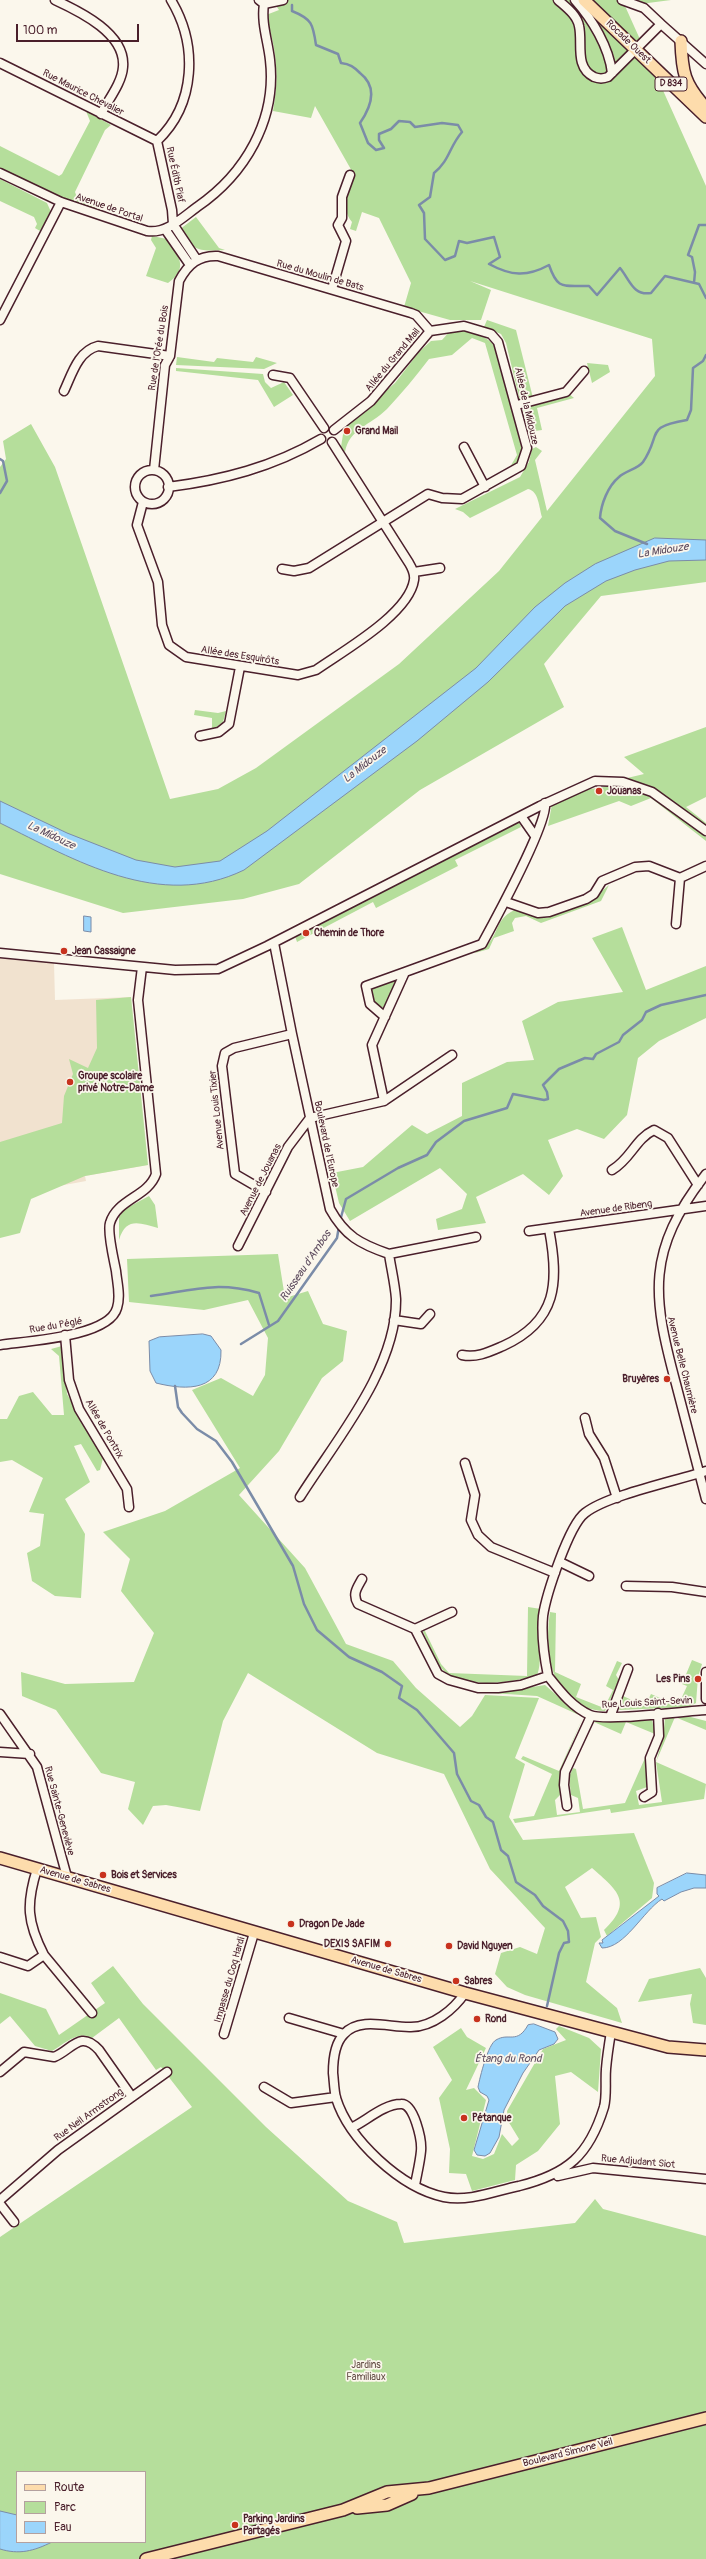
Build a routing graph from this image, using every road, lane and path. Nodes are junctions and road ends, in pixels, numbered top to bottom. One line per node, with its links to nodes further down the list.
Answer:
1 (55, 0): 16 (street)
2 (172, 0): 18 (street, Rue Édith Piaf)
3 (283, 0): 8 (street)
4 (558, 0): 14 (street)
5 (575, 0): 14 (street)
6 (584, 0): 11 (main road, Rocade Ouest / D 834)
7 (622, 0): 9 (street)
8 (262, 2): 22 (street, Avenue de Portal)
9 (661, 24): 10 (street); 11 (street)
10 (680, 41): 13 (street); 15 (main road)
11 (635, 50): 14 (street); 17 (main road, Rocade Ouest / D 834)
12 (0, 63): 16 (street, Rue Maurice Chevalier)
13 (706, 64)
14 (612, 73)
15 (706, 108)
16 (101, 114): 18 (street, Rue Maurice Chevalier)
17 (706, 117)
18 (157, 141): 22 (street, Rue Édith Piaf)
19 (0, 173): 21 (street, Avenue de Portal)
20 (350, 175): 26 (street)
21 (61, 202): 23 (street, Avenue de Portal); 27 (street)
22 (173, 224): 23 (street, Avenue de Portal); 24 (street)
23 (165, 229): 25 (street)
24 (197, 260): 25 (street, Rue de l'Orée du Bois); 26 (street, Rue du Moulin de Bats)
25 (190, 265): 29 (street, Rue de l'Orée du Bois)
26 (332, 289): 28 (street, Rue du Moulin de Bats)
27 (0, 320)
28 (430, 332): 33 (street, Allée de la Midouze); 35 (street, Allée du Grand Mail)
29 (170, 356): 32 (street); 39 (street, Rue de l'Orée du Bois)
30 (584, 370): 33 (street)
31 (273, 375): 34 (street)
32 (64, 391)
33 (517, 405): 41 (street, Allée de la Midouze)
34 (324, 428): 35 (street); 36 (street)
35 (334, 430): 37 (street)
36 (321, 439): 37 (street); 40 (street)
37 (332, 442): 43 (street)
38 (464, 447): 41 (street)
39 (154, 470): 40 (street); 42 (street)
40 (168, 487): 42 (street)
41 (485, 487): 43 (street, Allée de la Midouze)
42 (143, 502): 47 (street, Allée des Esquirôts)
43 (384, 522): 45 (street, Allée de la Midouze); 46 (street)
44 (440, 568): 46 (street)
45 (282, 569)
46 (414, 572): 47 (street, Allée des Esquirôts)
47 (240, 667): 48 (street)
48 (200, 736)
49 (545, 803): 50 (street); 51 (street); 52 (street)
50 (521, 816): 52 (street); 57 (street)
51 (706, 831)
52 (535, 836): 55 (street)
53 (706, 866): 54 (street)
54 (680, 878): 55 (street); 56 (street)
55 (506, 902): 60 (street)
56 (676, 924)
57 (274, 943): 59 (street); 62 (street, Boulevard de l'Europe)
58 (0, 953): 59 (street)
59 (142, 967): 79 (street, Rue du Péglé)
60 (405, 972): 61 (street); 61 (street)
61 (385, 1017): 64 (street)
62 (292, 1034): 65 (street, Boulevard de l'Europe); 69 (street, Avenue Louis Tixier)
63 (452, 1055): 64 (street)
64 (384, 1100): 65 (street)
65 (310, 1118): 69 (street, Avenue de Jouanas); 76 (street, Boulevard de l'Europe)
66 (612, 1170): 68 (street)
67 (706, 1174): 68 (street, Avenue Belle Chaumière)
68 (698, 1185): 71 (street, Avenue Belle Chaumière)
69 (266, 1192): 75 (street, Avenue de Jouanas)
70 (706, 1206): 71 (street, Avenue de Ribeng)
71 (680, 1210): 72 (street, Avenue de Ribeng); 84 (street, Avenue Belle Chaumière)
72 (549, 1229): 73 (street, Avenue de Ribeng); 81 (street)
73 (529, 1231)
74 (476, 1237): 76 (street)
75 (238, 1246)
76 (389, 1254): 78 (street)
77 (430, 1314): 78 (street)
78 (394, 1320): 85 (street)
79 (65, 1335): 80 (street, Rue du Péglé); 88 (street, Allée de Pontrix)
80 (0, 1345)
81 (462, 1355)
82 (585, 1418): 86 (street)
83 (465, 1463): 90 (street)
84 (703, 1472): 86 (street); 87 (street, Avenue Belle Chaumière)
85 (300, 1497)
86 (617, 1498): 89 (street)
87 (706, 1499)
88 (129, 1507)
89 (560, 1562): 90 (street); 91 (street)
90 (555, 1573): 99 (street)
91 (588, 1576)
92 (362, 1579): 96 (street)
93 (626, 1586): 94 (street)
94 (706, 1592)
95 (452, 1612): 96 (street)
96 (415, 1629): 99 (street)
97 (628, 1669): 105 (street)
98 (706, 1672): 100 (street)
99 (548, 1676): 104 (street, Rue Louis Saint-Sevin)
100 (706, 1699)
101 (706, 1710): 102 (street, Rue Louis Saint-Sevin)
102 (658, 1713): 105 (street, Rue Louis Saint-Sevin); 108 (street)
103 (0, 1714): 107 (street, Rue Sainte-Geneviève)
104 (591, 1716): 105 (street, Rue Louis Saint-Sevin); 109 (street)
105 (610, 1717)
106 (0, 1752): 107 (street)
107 (30, 1754): 112 (street, Rue Sainte-Geneviève)
108 (644, 1797)
109 (567, 1806)
110 (0, 1858): 111 (main road, Avenue de Sabres)
111 (37, 1869): 112 (main road, Avenue de Sabres); 114 (street)
112 (67, 1877): 113 (main road, Avenue de Sabres)
113 (254, 1933): 116 (main road, Avenue de Sabres); 120 (street, Impasse du Coq Hardi)
114 (44, 1955): 115 (street); 117 (street)
115 (0, 1957)
116 (465, 1993): 119 (main road, Avenue de Sabres); 121 (street)
117 (92, 2013)
118 (289, 2018): 121 (street)
119 (611, 2032): 122 (main road, Avenue de Sabres); 129 (street)
120 (224, 2034)
121 (344, 2034): 127 (street)
122 (706, 2050)
123 (0, 2072): 126 (street, Rue Neil Armstrong)
124 (167, 2072): 126 (street)
125 (264, 2087): 127 (street)
126 (132, 2097): 132 (street, Rue Neil Armstrong)
127 (336, 2097): 128 (street)
128 (351, 2128): 131 (street); 131 (street)
129 (546, 2179): 130 (street, Rue Adjudant Siot); 131 (street)
130 (706, 2179)
131 (415, 2185)
132 (0, 2200)
133 (0, 2204): 134 (street)
134 (14, 2222)
135 (706, 2418): 136 (main road, Boulevard Simone Veil)
136 (146, 2559)

